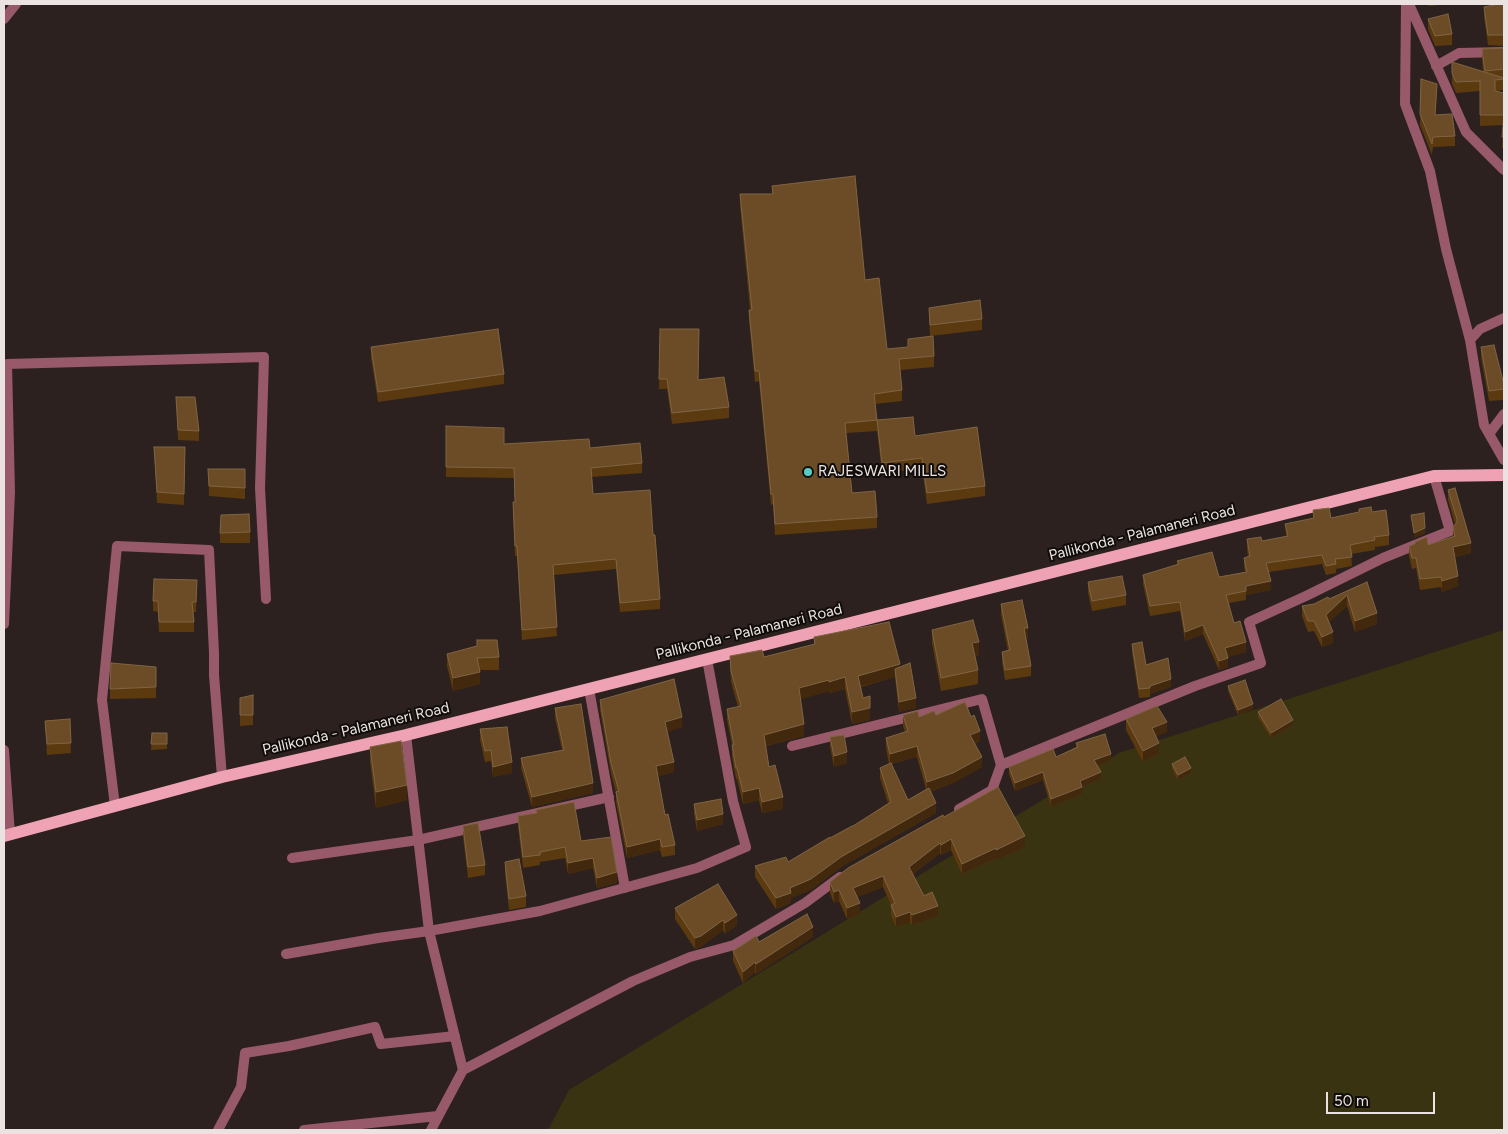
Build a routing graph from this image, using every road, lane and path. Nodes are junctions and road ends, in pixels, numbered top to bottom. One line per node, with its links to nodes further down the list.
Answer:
1 (16, 4): 3 (street)
2 (1407, 4): 5 (street); 8 (street)
3 (4, 19)
4 (1504, 52): 5 (street)
5 (1436, 66): 6 (street)
6 (1504, 170)
7 (1504, 318): 8 (street)
8 (1470, 340): 11 (street)
9 (6, 403): 15 (street); 16 (street)
10 (1504, 414): 11 (street)
11 (1489, 434): 12 (street)
12 (1504, 460)
13 (1504, 475): 14 (main road, Pallikonda - Palamaneri Road)
14 (1434, 476): 17 (main road, Pallikonda - Palamaneri Road); 22 (street)
15 (266, 599)
16 (4, 624)
17 (707, 659): 18 (main road, Pallikonda - Palamaneri Road); 31 (street)
18 (589, 689): 19 (main road, Pallikonda - Palamaneri Road); 24 (street)
19 (406, 735): 23 (main road, Pallikonda - Palamaneri Road); 28 (street)
20 (792, 746): 22 (street)
21 (4, 750): 27 (street)
22 (1001, 766): 26 (street)
23 (222, 777): 25 (main road, Pallikonda - Palamaneri Road); 25 (street)
24 (609, 797): 28 (street); 31 (street)
25 (115, 806): 27 (main road, Pallikonda - Palamaneri Road)
26 (949, 814)
27 (7, 835)
28 (418, 840): 29 (street); 32 (street)
29 (292, 858)
30 (844, 873): 35 (street)
31 (625, 888): 32 (street)
32 (429, 931): 33 (street); 34 (street)
33 (286, 954)
34 (455, 1036): 35 (street); 37 (street)
35 (463, 1070): 36 (street)
36 (438, 1116): 38 (street); 39 (street)
37 (218, 1130)
38 (304, 1130)
39 (431, 1130)

